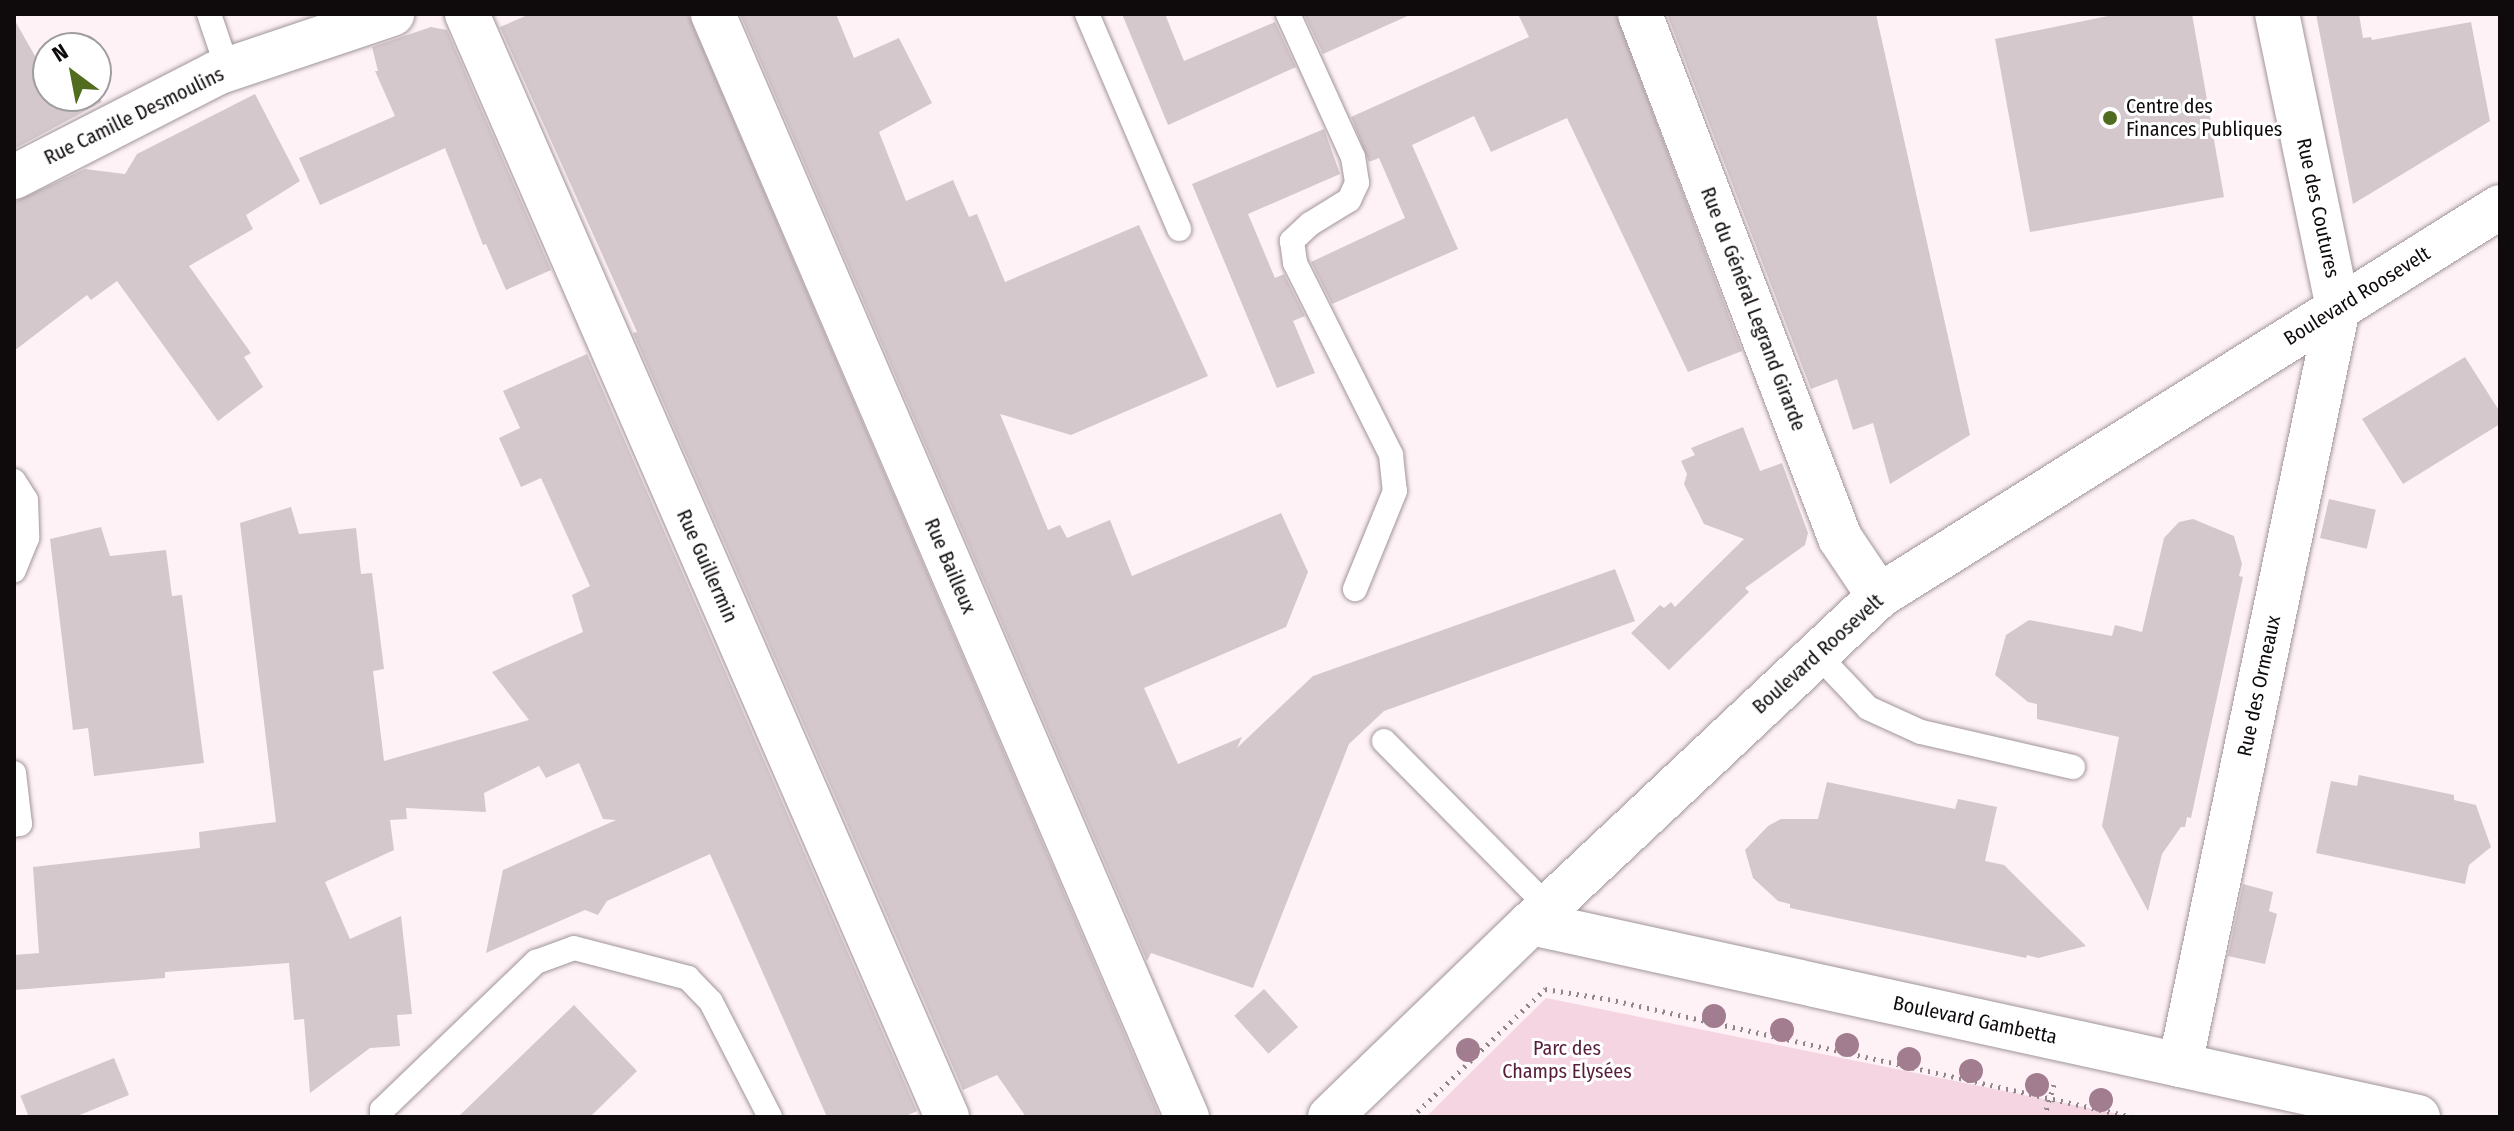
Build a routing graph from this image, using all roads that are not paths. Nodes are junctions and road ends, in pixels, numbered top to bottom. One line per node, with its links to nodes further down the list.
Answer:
1 (209, 14): 10 (lane)
2 (392, 14): 9 (street, Rue Camille Desmoulins)
3 (467, 14): 28 (street, Rue Guillermin)
4 (713, 14): 29 (street, Rue Bailleux)
5 (1087, 14): 13 (lane)
6 (1288, 14): 17 (lane)
7 (1640, 14): 18 (street, Rue du Général Legrand Girarde)
8 (2277, 14): 14 (street, Rue des Coutures)
9 (319, 26): 10 (street, Rue Camille Desmoulins)
10 (228, 70): 11 (street, Rue Camille Desmoulins)
11 (15, 175)
12 (2500, 207): 14 (street, Boulevard Roosevelt)
13 (1179, 229)
14 (2338, 308): 18 (street, Boulevard Roosevelt); 25 (street, Rue des Ormeaux)
15 (14, 481): 16 (lane)
16 (14, 571)
17 (1355, 589)
18 (1879, 596): 19 (street, Boulevard Roosevelt)
19 (1817, 654): 21 (lane); 24 (street, Boulevard Roosevelt)
20 (1384, 741): 24 (lane)
21 (2073, 767)
22 (14, 773): 23 (lane)
23 (14, 825)
24 (1539, 915): 25 (street, Boulevard Gambetta); 30 (street, Boulevard Roosevelt)
25 (2180, 1065): 31 (street, Boulevard Gambetta)
26 (382, 1117): 27 (lane)
27 (770, 1117)
28 (947, 1117)
29 (1187, 1117)
30 (1330, 1117)
31 (2418, 1117)

